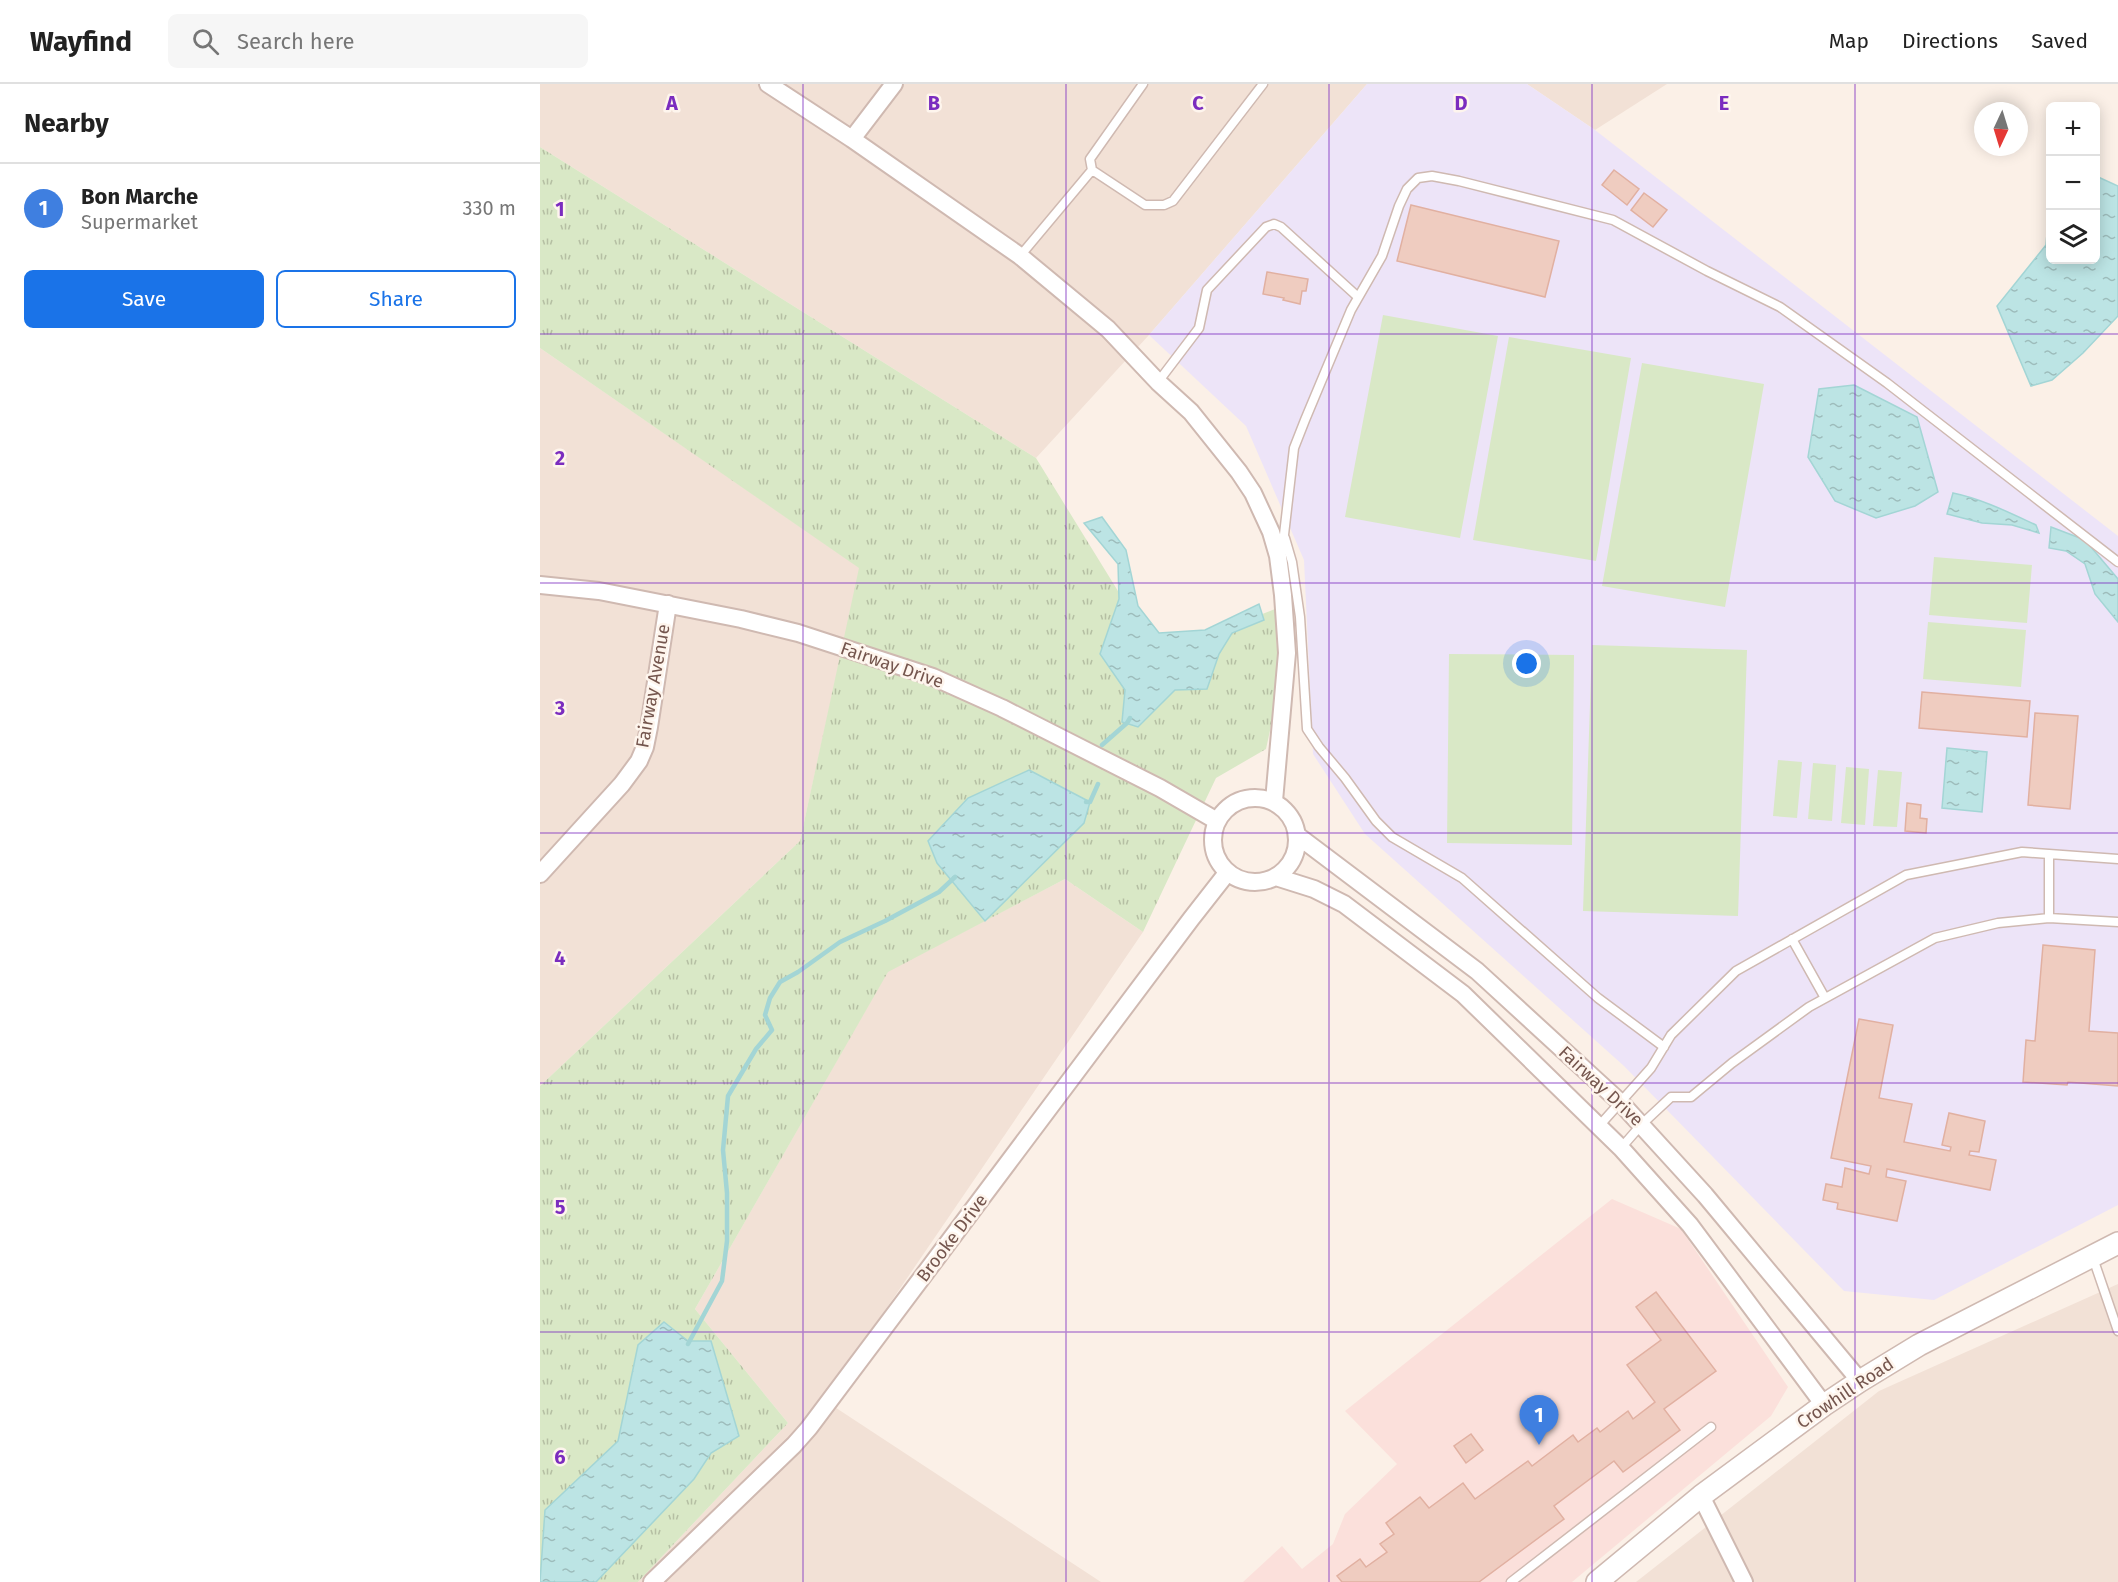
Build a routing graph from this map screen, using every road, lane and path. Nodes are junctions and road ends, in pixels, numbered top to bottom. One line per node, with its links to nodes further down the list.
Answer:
1 (768, 84): 5 (street)
2 (894, 84): 5 (street)
3 (1143, 84): 6 (lane)
4 (1263, 84): 6 (lane)
5 (852, 139): 7 (street)
6 (1092, 170): 7 (lane)
7 (1020, 256): 9 (street)
8 (1358, 297): 9 (lane); 10 (lane); 11 (lane)
9 (1158, 382): 12 (street)
10 (1284, 535): 12 (lane); 27 (lane)
11 (2118, 562)
12 (1280, 571): 15 (street)
13 (540, 585): 14 (street, Fairway Drive)
14 (668, 604): 16 (street, Fairway Drive); 21 (street, Fairway Avenue)
15 (1274, 801): 16 (street); 17 (street)
16 (1217, 821): 20 (street)
17 (1298, 836): 22 (street); 28 (street, Fairway Drive)
18 (2049, 854): 19 (lane); 23 (lane); 25 (lane)
19 (2118, 859)
20 (1227, 873): 22 (street); 39 (street, Brooke Drive)
21 (540, 874)
22 (1276, 877): 30 (street, Fairway Drive)
23 (2049, 918): 24 (lane); 26 (lane)
24 (2118, 922)
25 (1792, 939): 26 (lane); 27 (lane)
26 (1825, 998): 29 (lane)
27 (1664, 1047): 28 (lane)
28 (1621, 1103): 29 (street, Fairway Drive); 30 (lane)
29 (1642, 1124): 31 (lane); 35 (street, Fairway Drive)
30 (1599, 1126): 31 (street, Fairway Drive)
31 (1620, 1148): 36 (street, Fairway Drive)
32 (2118, 1243): 33 (street, Crowhill Road)
33 (2092, 1255): 34 (lane); 35 (street, Crowhill Road)
34 (2118, 1331)
35 (1860, 1381): 36 (street, Crowhill Road)
36 (1824, 1405): 38 (street, Crowhill Road)
37 (1711, 1427): 40 (lane)
38 (1701, 1496): 41 (street, Crowhill Road); 42 (street)
39 (652, 1582)
40 (1511, 1582)
41 (1597, 1582)
42 (1744, 1582)

